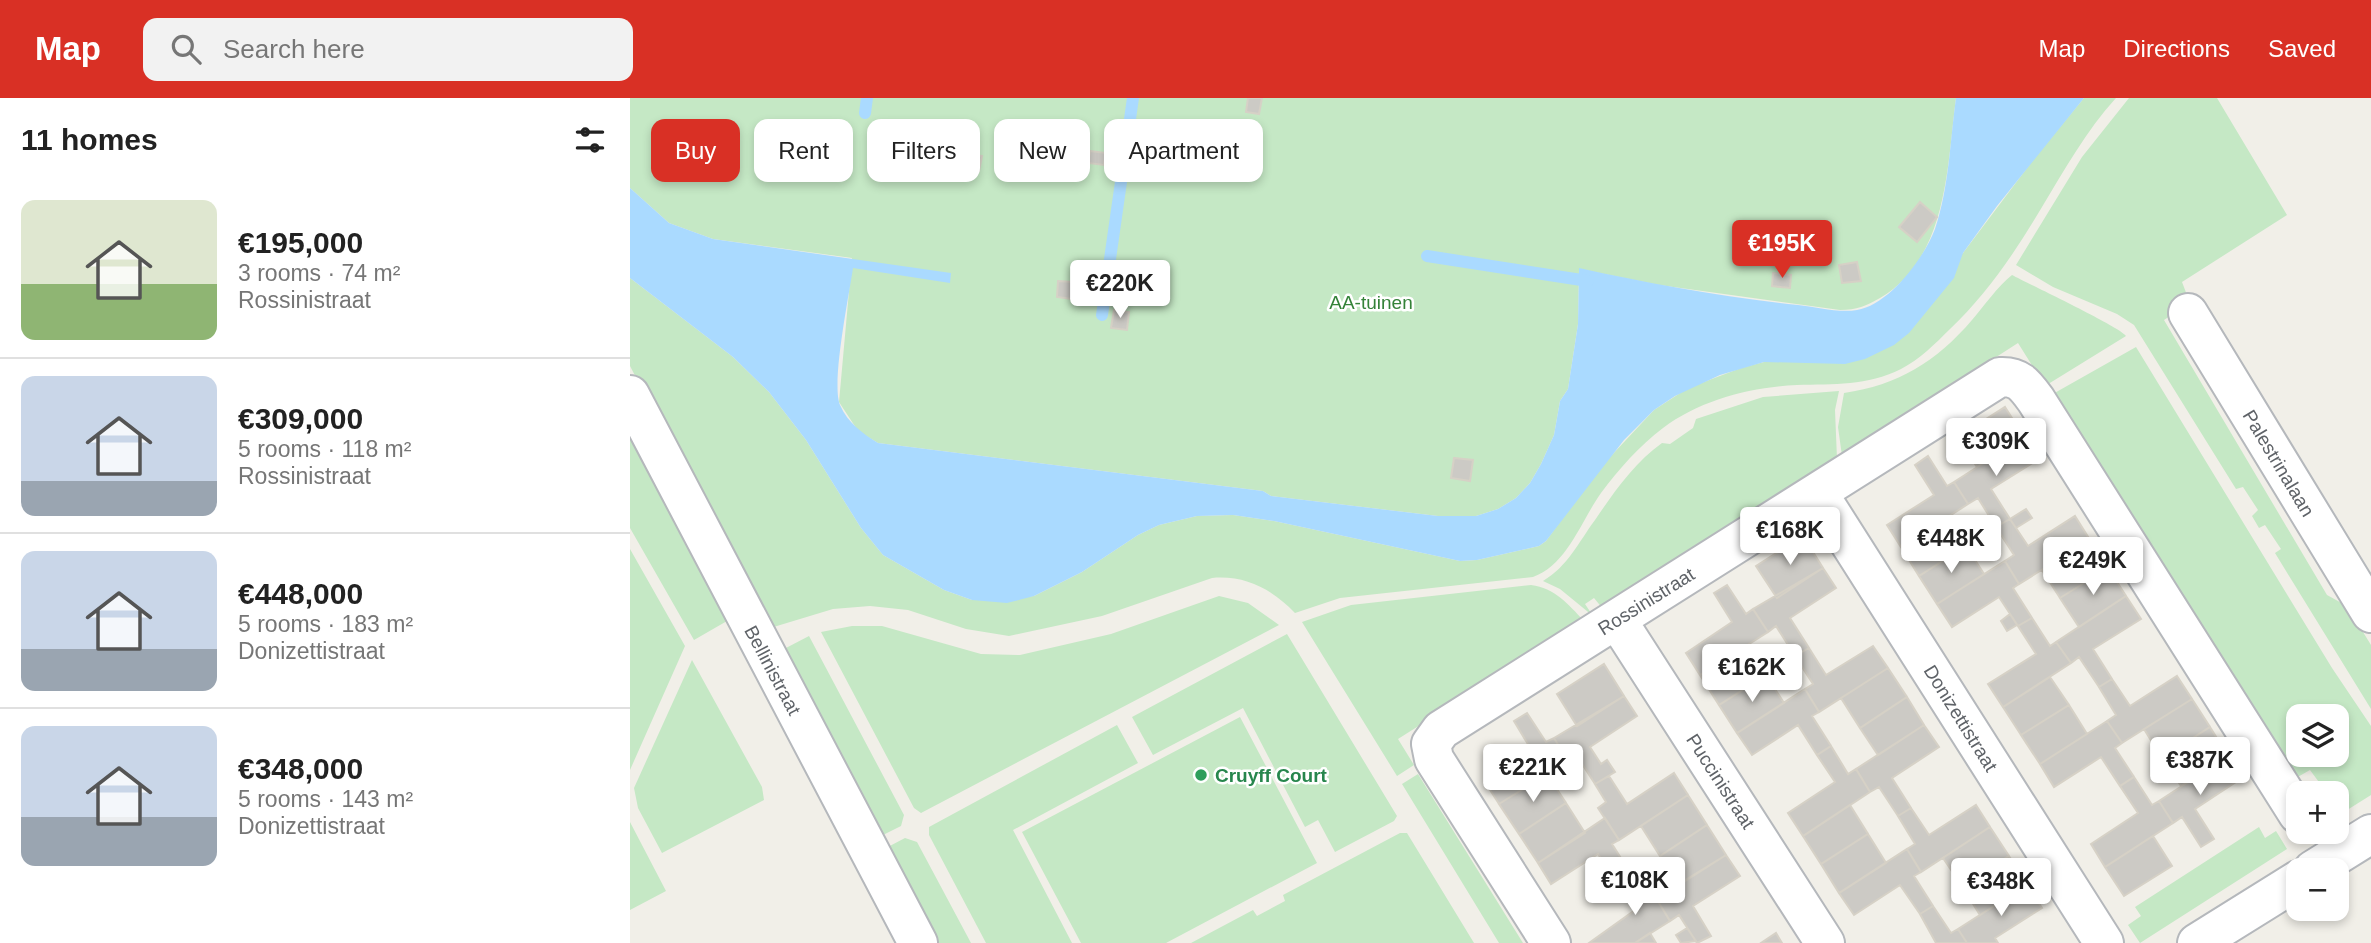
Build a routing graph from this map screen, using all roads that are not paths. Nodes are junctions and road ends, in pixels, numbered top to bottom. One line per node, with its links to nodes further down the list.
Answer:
1 (2188, 313): 4 (street, Palestrinalaan)
2 (630, 396): 10 (street, Bellinistraat)
3 (1818, 493): 5 (street, Rossinistraat); 6 (street, Rossinistraat); 13 (street, Donizettistraat)
4 (2371, 613)
5 (1617, 620): 11 (street, Rossinistraat); 12 (street, Puccinistraat)
6 (2286, 795)
7 (2371, 834): 8 (street)
8 (2317, 858)
9 (2286, 879): 14 (street)
10 (918, 943)
11 (1551, 943)
12 (1825, 943)
13 (2104, 943)
14 (2197, 943)

